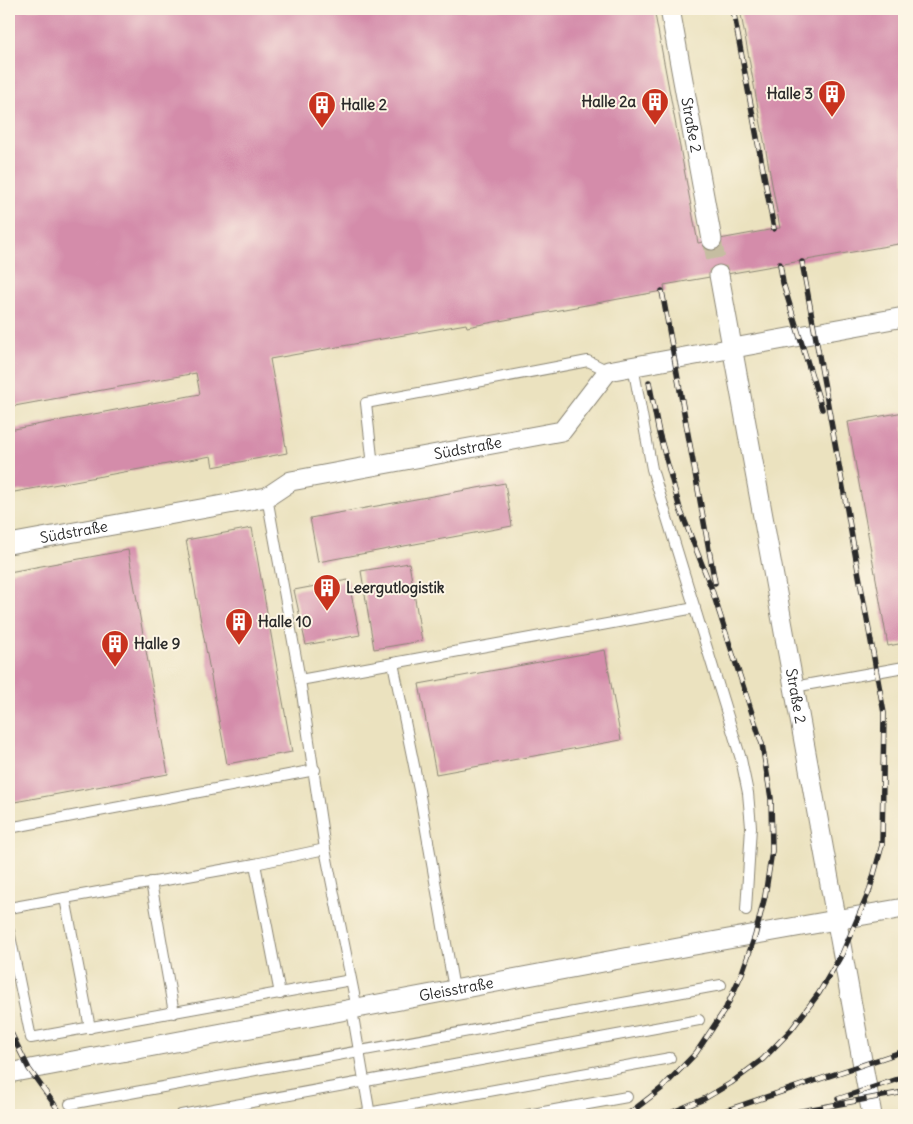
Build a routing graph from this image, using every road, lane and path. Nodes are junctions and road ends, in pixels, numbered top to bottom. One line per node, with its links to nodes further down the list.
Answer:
1 (670, 9): 2 (street, Straße 2)
2 (712, 240)
3 (719, 275): 5 (street, Straße 2)
4 (904, 317): 5 (street)
5 (732, 348): 6 (street); 15 (street, Straße 2)
6 (634, 366): 7 (street); 11 (lane)
7 (608, 371): 8 (street, Südstraße); 8 (lane)
8 (373, 466): 9 (street, Südstraße)
9 (268, 497): 10 (street, Südstraße); 14 (lane)
10 (9, 544)
11 (695, 608): 12 (lane); 24 (lane)
12 (393, 663): 14 (lane); 29 (lane)
13 (904, 667): 15 (lane)
14 (300, 680): 16 (lane)
15 (794, 687): 25 (street, Straße 2)
16 (315, 770): 17 (lane); 18 (lane)
17 (9, 828)
18 (325, 849): 19 (lane); 27 (lane)
19 (255, 864): 20 (lane); 30 (lane)
20 (151, 882): 21 (lane); 32 (lane)
21 (65, 898): 22 (lane); 34 (lane)
22 (9, 908)
23 (904, 908): 25 (street, Gleisstraße)
24 (746, 910)
25 (836, 921): 29 (street, Gleisstraße); 45 (street, Straße 2)
26 (9, 931): 34 (lane)
27 (351, 980): 30 (lane); 31 (lane)
28 (721, 985): 35 (lane)
29 (454, 990): 31 (street, Gleisstraße)
30 (280, 994): 32 (lane)
31 (354, 1009): 35 (lane); 37 (street, Gleisstraße)
32 (174, 1013): 34 (lane)
33 (699, 1020): 38 (lane)
34 (90, 1028)
35 (359, 1051): 38 (lane); 40 (lane)
36 (670, 1058): 41 (lane)
37 (9, 1073)
38 (364, 1082): 41 (lane); 42 (lane)
39 (627, 1097): 44 (lane)
40 (70, 1104)
41 (370, 1114): 43 (lane)
42 (181, 1115)
43 (357, 1115)
44 (527, 1115)
45 (872, 1115)

